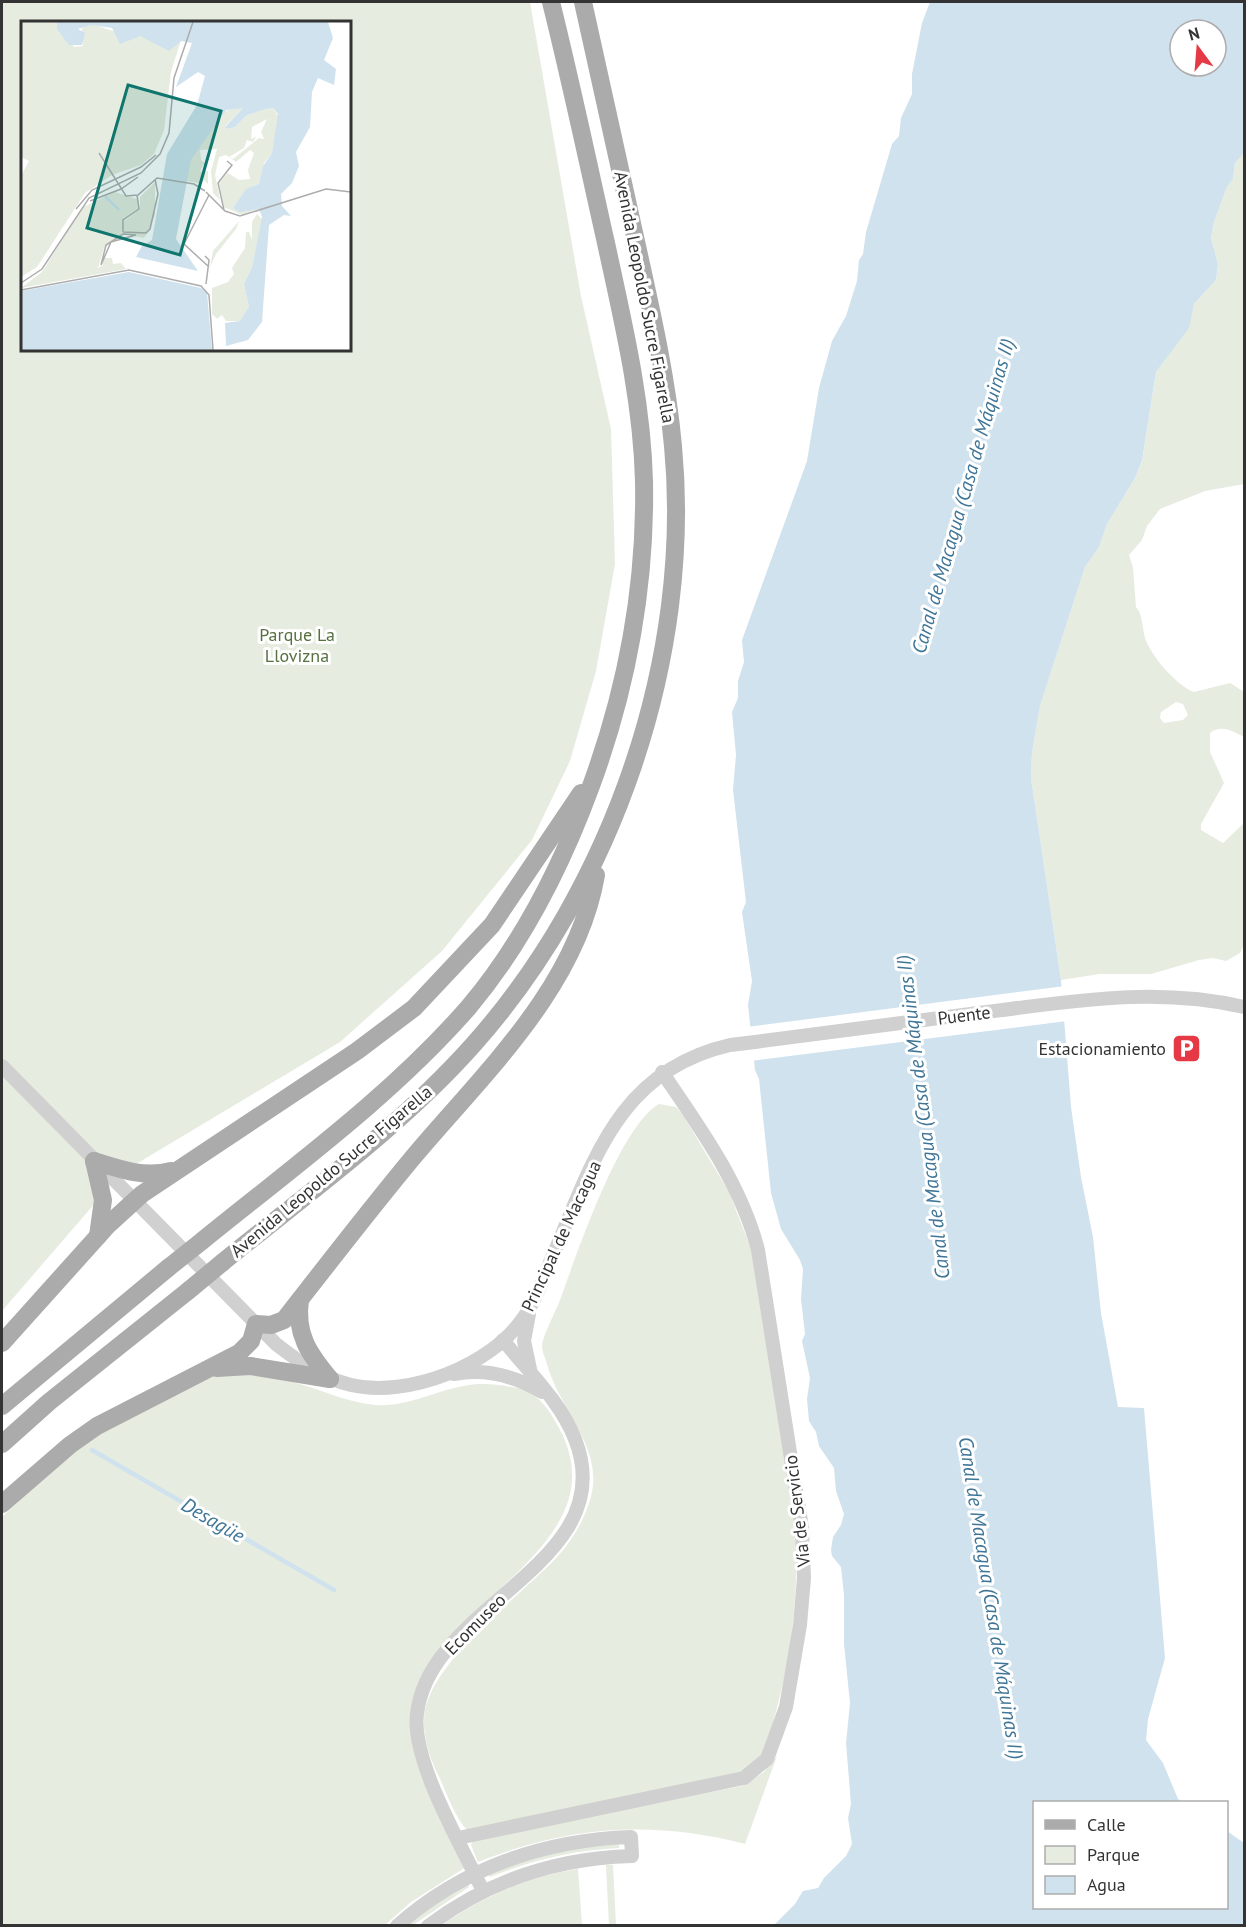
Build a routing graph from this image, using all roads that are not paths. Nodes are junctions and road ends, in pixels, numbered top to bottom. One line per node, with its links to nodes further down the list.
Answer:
1 (551, 2): 3 (main road, Avenida Leopoldo Sucre Figarella)
2 (583, 2): 4 (main road, Avenida Leopoldo Sucre Figarella)
3 (598, 767): 10 (main road); 23 (main road, Avenida Leopoldo Sucre Figarella, bridge)
4 (599, 850): 13 (main road); 24 (main road, Avenida Leopoldo Sucre Figarella, bridge)
5 (1245, 1007): 6 (street, Puente)
6 (730, 1045): 8 (street, Principal de Macagua)
7 (2, 1066): 9 (street, Principal de Macagua)
8 (662, 1072): 14 (street, Principal de Macagua); 26 (street, Vía de Servicio)
9 (94, 1161): 10 (main road); 11 (street, Principal de Macagua); 12 (main road)
10 (178, 1169): 11 (main road)
11 (133, 1202): 12 (main road); 15 (street, Principal de Macagua)
12 (98, 1236): 17 (main road)
13 (300, 1300): 15 (main road); 20 (main road)
14 (530, 1308): 16 (street, Principal de Macagua); 21 (street, Ecomuseo)
15 (256, 1324): 18 (main road); 20 (street, Principal de Macagua)
16 (503, 1340): 19 (street, Principal de Macagua); 21 (street, Ecomuseo)
17 (2, 1343)
18 (207, 1370): 20 (main road); 25 (main road)
19 (438, 1377): 20 (street, Principal de Macagua); 22 (street)
20 (330, 1379)
21 (534, 1379): 22 (street, Ecomuseo)
22 (547, 1394): 26 (street, Ecomuseo)
23 (2, 1406)
24 (2, 1444)
25 (2, 1504)
26 (458, 1838): 27 (street, Ecomuseo)
27 (474, 1873): 28 (street, Ecomuseo); 28 (street); 29 (street)
28 (483, 1891): 30 (street)
29 (397, 1926)
30 (428, 1926)

